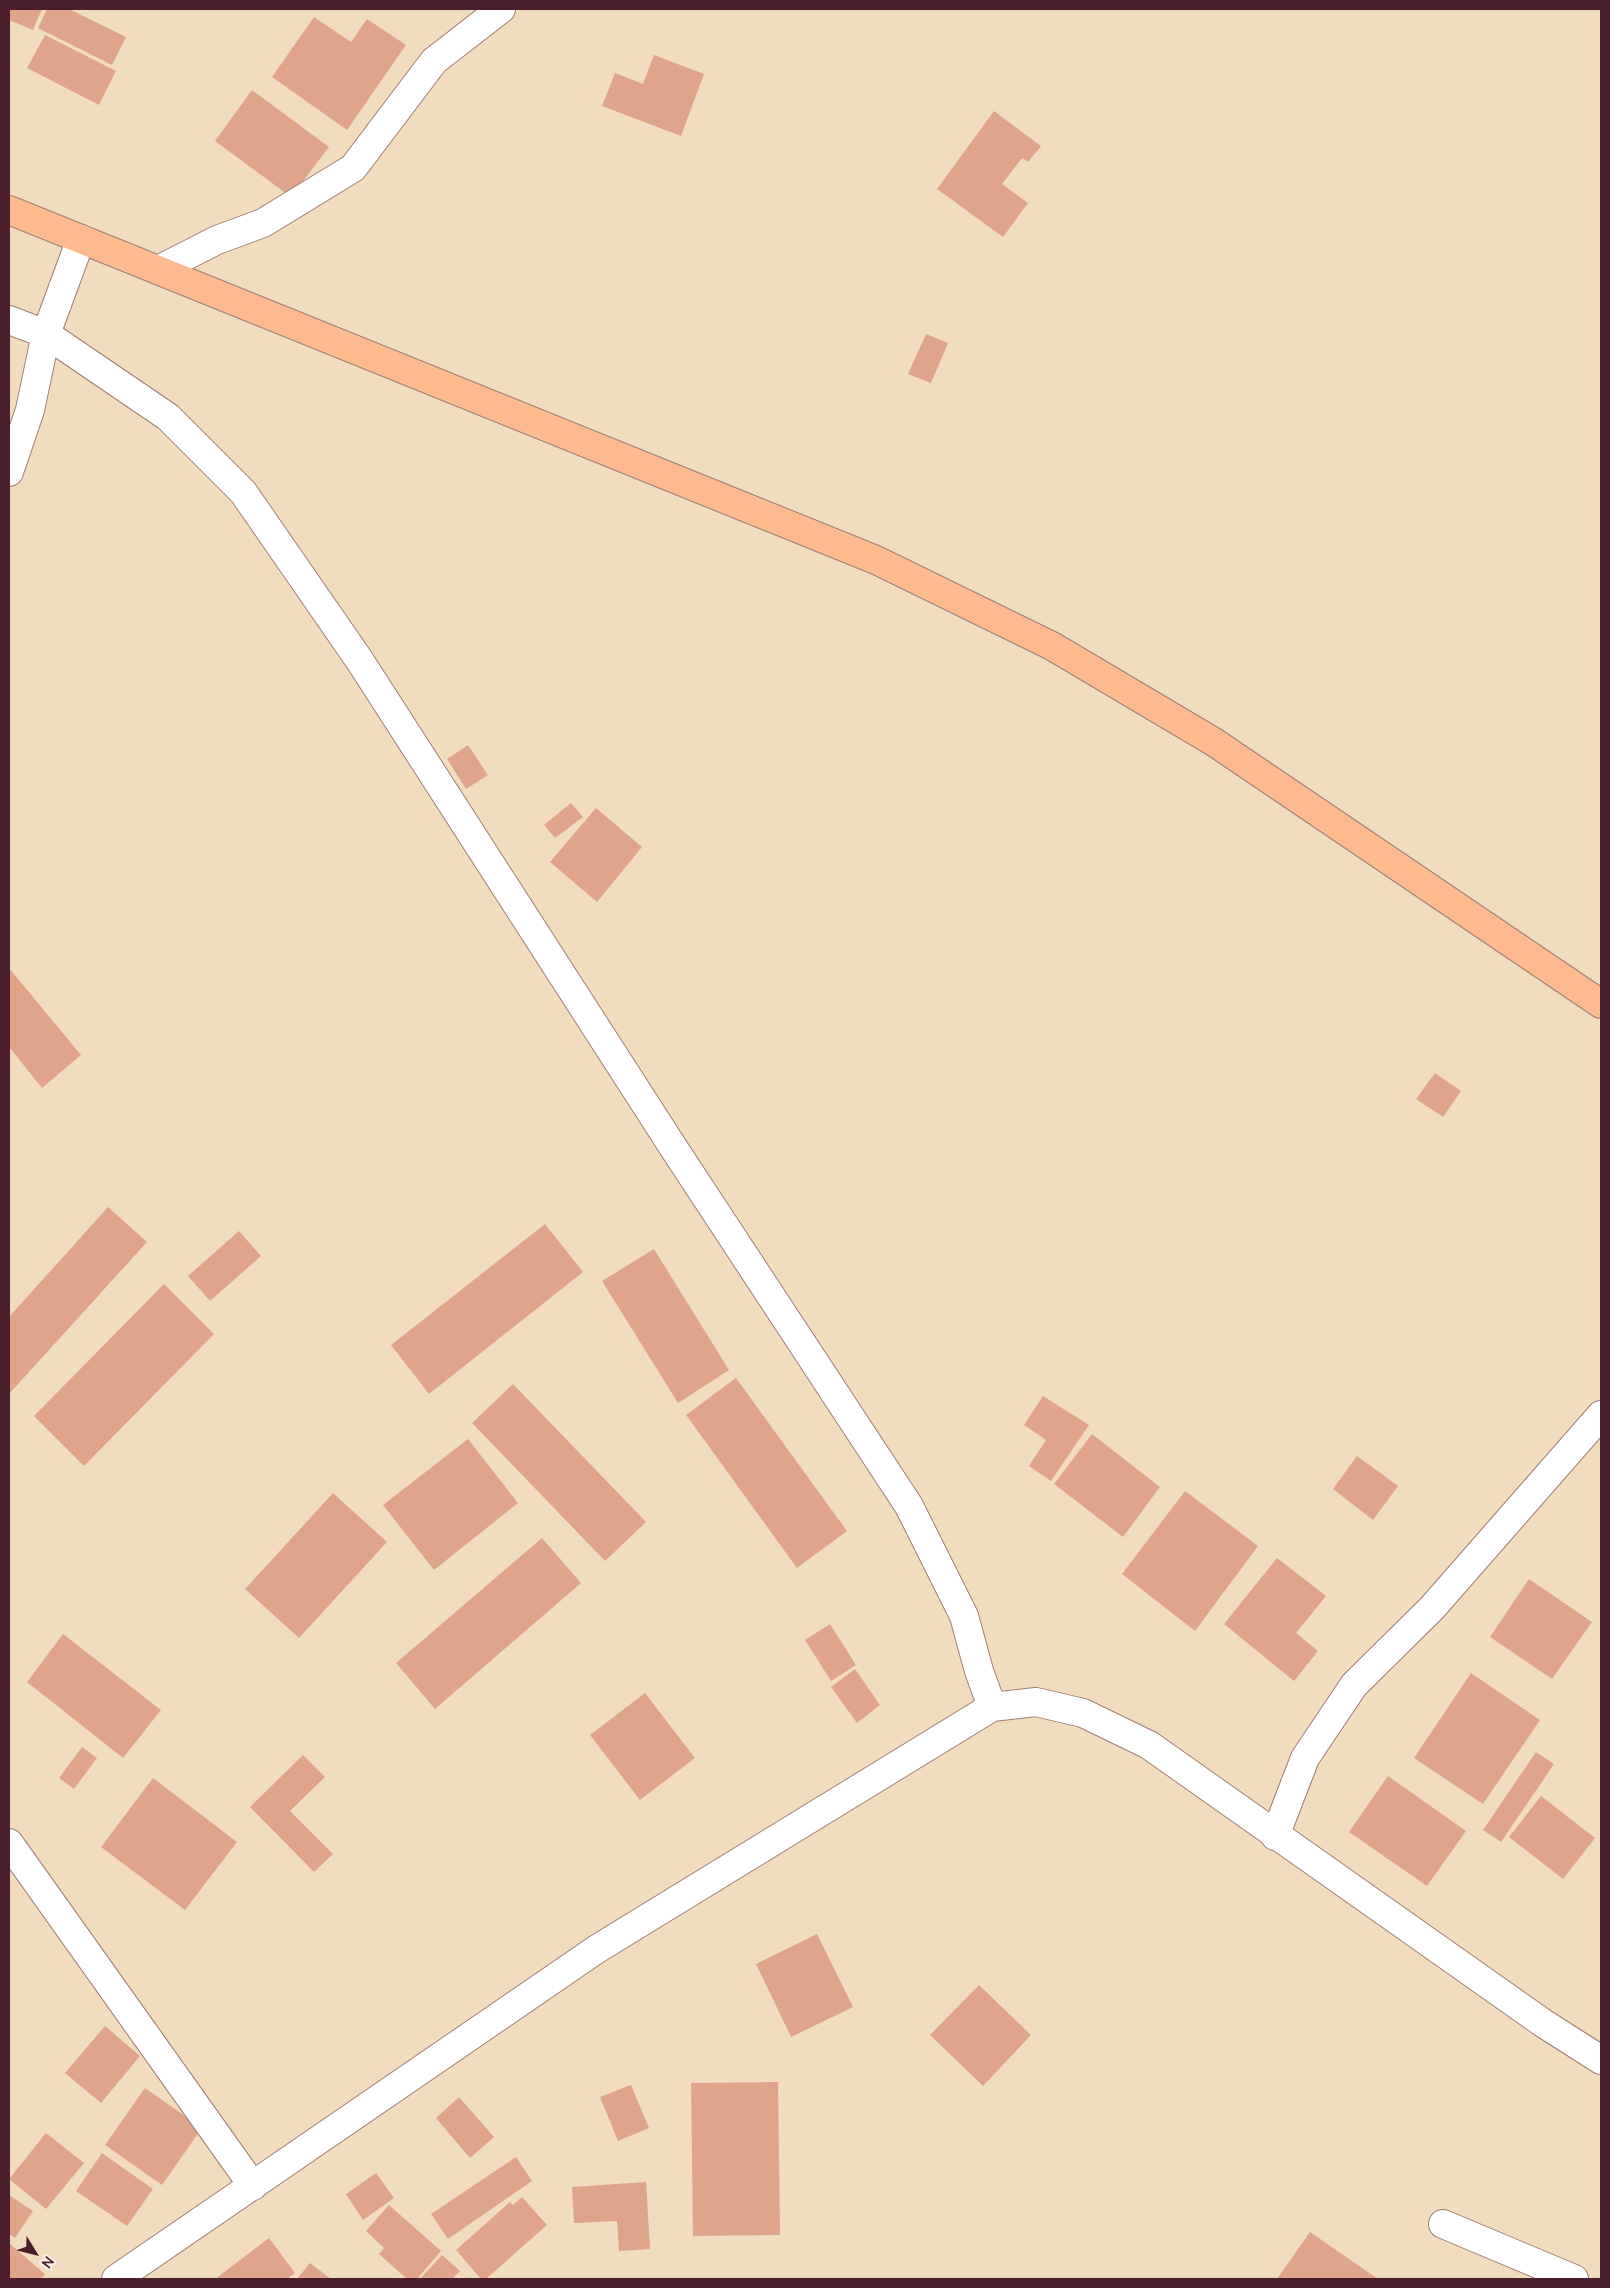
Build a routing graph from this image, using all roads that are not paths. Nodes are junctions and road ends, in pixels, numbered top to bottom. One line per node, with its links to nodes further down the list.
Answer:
1 (501, 9): 4 (street)
2 (9, 210): 3 (main road)
3 (81, 240): 4 (main road); 6 (street)
4 (158, 270): 8 (main road)
5 (9, 320): 6 (street)
6 (46, 334): 7 (street); 10 (street)
7 (9, 472)
8 (1601, 1004)
9 (1601, 1415): 11 (street)
10 (992, 1707): 11 (street); 14 (street)
11 (1276, 1836): 13 (street)
12 (9, 1843): 14 (street)
13 (1601, 2060)
14 (253, 2186): 16 (street)
15 (1443, 2224): 17 (street)
16 (116, 2279)
17 (1574, 2279)

